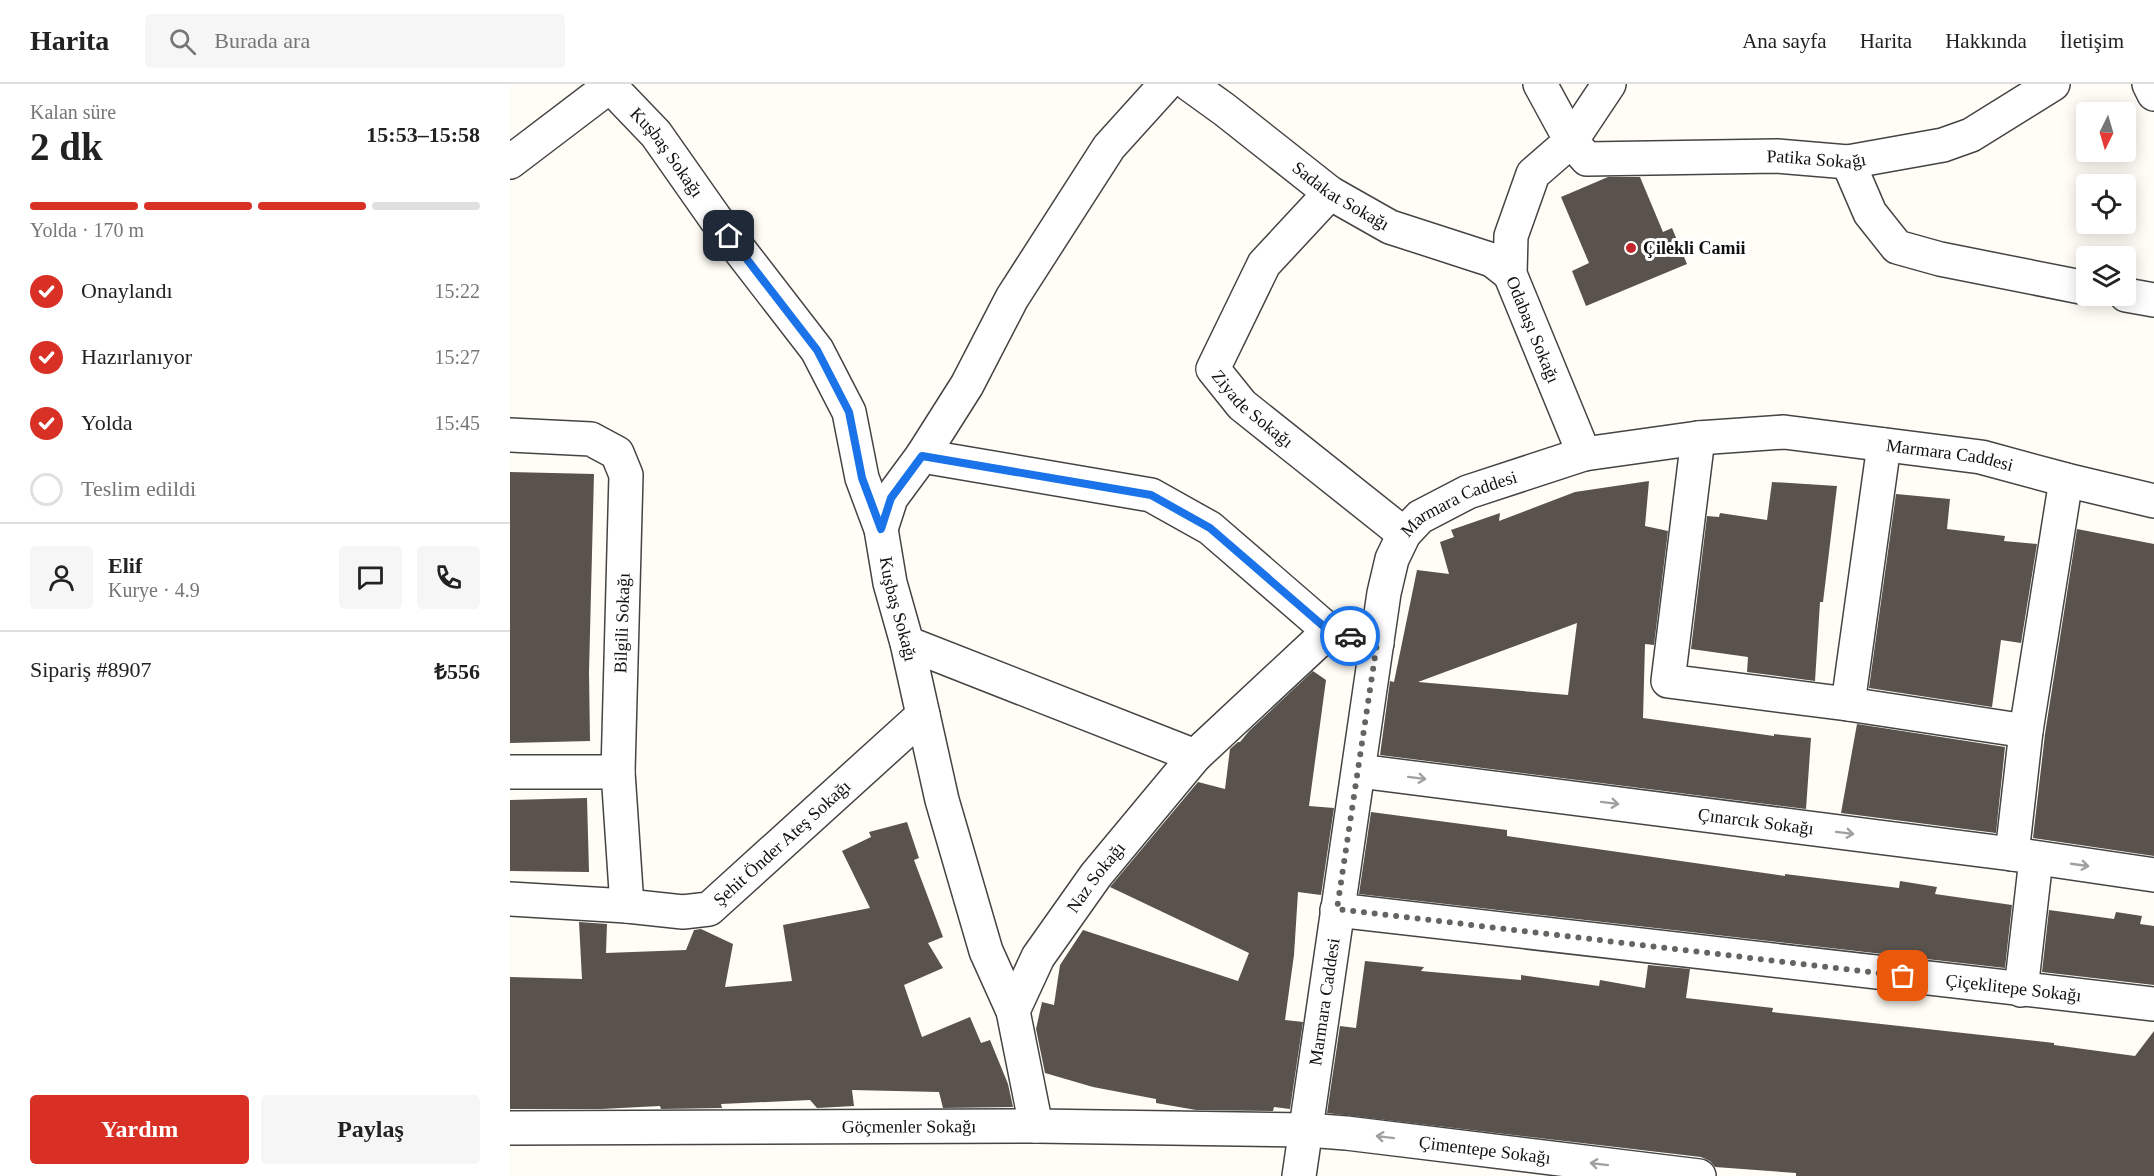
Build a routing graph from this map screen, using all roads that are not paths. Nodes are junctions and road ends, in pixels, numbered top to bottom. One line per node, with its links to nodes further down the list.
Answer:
1 (1166, 84): 20 (street)
2 (1189, 84): 11 (street, Sadakat Sokağı)
3 (1540, 84): 8 (street)
4 (1609, 84): 8 (street, Odabaşı Sokağı)
5 (2053, 84): 10 (street, Patika Sokağı)
6 (2149, 84): 7 (street)
7 (2154, 94)
8 (1571, 141): 10 (street, Patika Sokağı); 12 (street, Odabaşı Sokağı)
9 (510, 162): 23 (street, Kuşbaş Sokağı)
10 (1848, 162): 13 (street)
11 (1330, 193): 12 (street, Sadakat Sokağı); 24 (street, Ziyade Sokağı)
12 (1510, 274): 19 (street, Odabaşı Sokağı)
13 (2076, 286)
14 (2136, 297): 15 (street)
15 (2154, 300)
16 (510, 435): 34 (street, Bilgili Sokağı)
17 (1698, 438): 18 (street, Marmara Caddesi); 19 (street, Marmara Caddesi); 28 (street)
18 (1884, 445): 21 (street, Marmara Caddesi); 28 (street)
19 (1584, 454): 24 (street, Marmara Caddesi)
20 (922, 456): 23 (street); 25 (street)
21 (2066, 480): 22 (street, Marmara Caddesi); 30 (street)
22 (2154, 501)
23 (881, 529): 26 (street, Kuşbaş Sokağı)
24 (1404, 534): 27 (street, Marmara Caddesi)
25 (1329, 631): 27 (street); 31 (street, Naz Sokağı)
26 (907, 643): 29 (street, Kuşbaş Sokağı); 31 (street)
27 (1377, 643): 32 (street, Marmara Caddesi)
28 (1848, 704): 30 (street)
29 (923, 714): 38 (street, Şehit Önder Ateş Sokağı); 42 (street, Kuşbaş Sokağı)
30 (2026, 731): 35 (street)
31 (1195, 756): 42 (street, Naz Sokağı)
32 (1359, 771): 35 (street, Çınarcık Sokağı, one-way to 35); 39 (street, Marmara Caddesi)
33 (510, 772): 34 (street)
34 (618, 772): 38 (street, Bilgili Sokağı)
35 (2024, 856): 36 (street, Çınarcık Sokağı, one-way to 36); 40 (street)
36 (2154, 874)
37 (510, 899): 38 (street, Şehit Önder Ateş Sokağı)
38 (627, 906)
39 (1337, 909): 40 (street, Çiçeklitepe Sokağı); 45 (street, Marmara Caddesi)
40 (2021, 990): 41 (street, Çiçeklitepe Sokağı)
41 (2154, 1004)
42 (1013, 1011): 43 (street, Kuşbaş Sokağı)
43 (1036, 1126): 44 (street, Göçmenler Sokağı); 45 (street, Göçmenler Sokağı)
44 (510, 1128)
45 (1307, 1130): 46 (street, Marmara Caddesi); 47 (street, Çimentepe Sokağı, one-way to 45)
46 (1299, 1176)
47 (1699, 1176)

